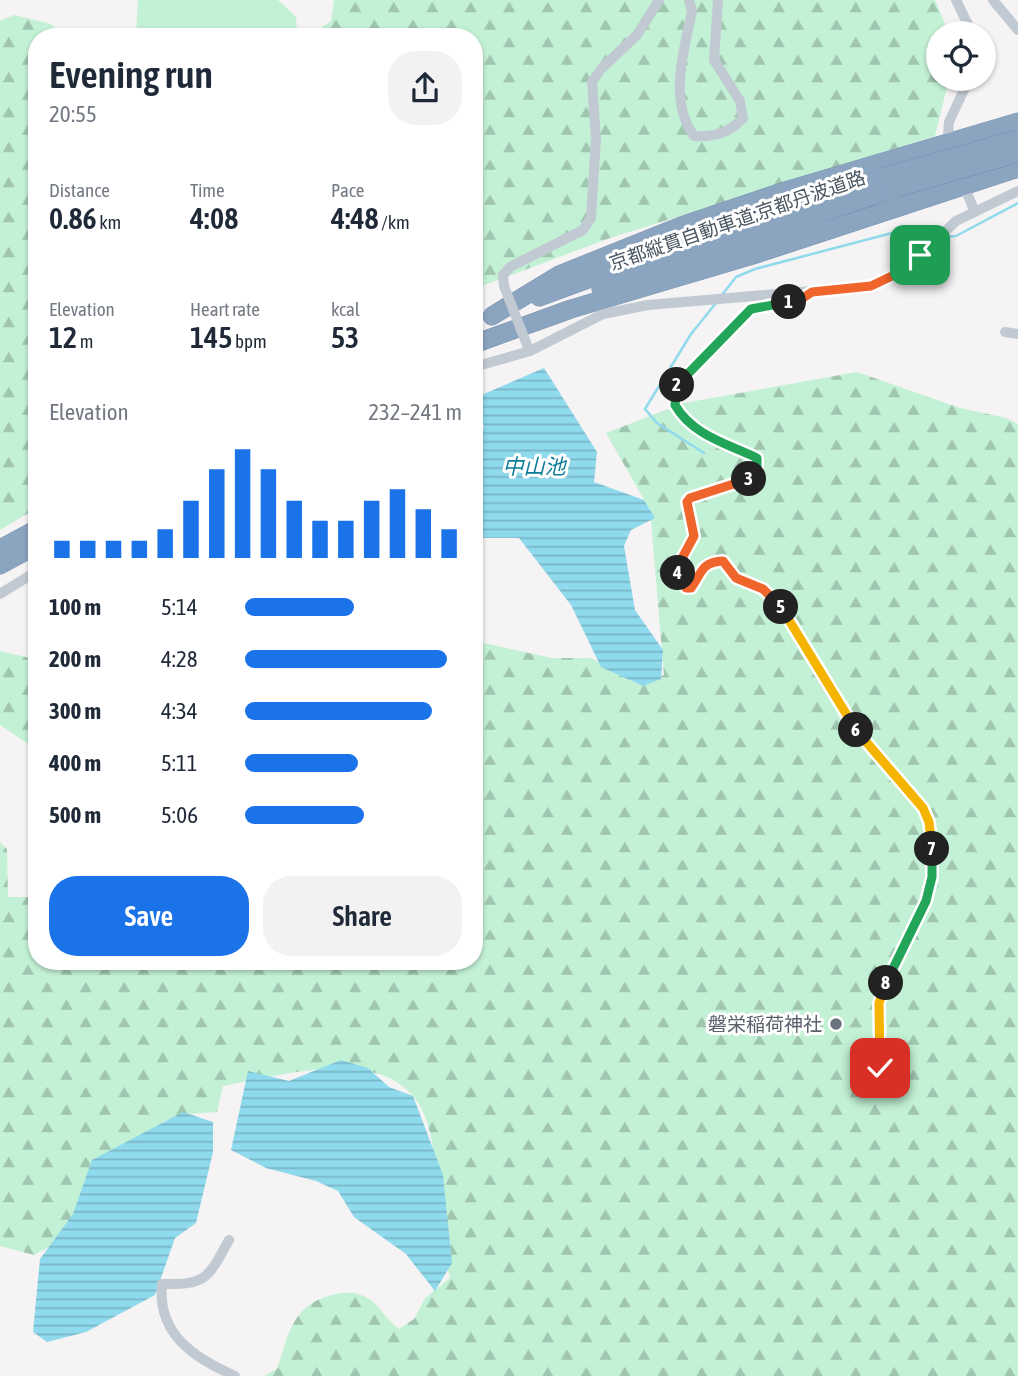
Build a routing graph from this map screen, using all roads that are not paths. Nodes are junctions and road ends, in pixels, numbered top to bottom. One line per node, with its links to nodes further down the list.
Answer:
1 (659, 0): 25 (street, bridge)
2 (689, 0): 3 (street)
3 (718, 0)
4 (956, 0): 6 (street)
5 (993, 0): 7 (street)
6 (966, 21)
7 (1018, 30)
8 (963, 91): 10 (street)
9 (1018, 122): 19 (highway)
10 (948, 135)
11 (1018, 139): 14 (highway, 京都縦貫自動車道;京都丹波道路, bridge)
12 (1018, 153): 14 (highway, 京都縦貫自動車道;京都丹波道路, bridge)
13 (1018, 168): 24 (highway)
14 (886, 184): 19 (highway, 京都縦貫自動車道;京都丹波道路); 23 (highway, 京都縦貫自動車道;京都丹波道路)
15 (1018, 191): 17 (street)
16 (967, 194): 17 (street)
17 (974, 210): 18 (street)
18 (812, 292): 25 (street); 33 (street)
19 (492, 316): 20 (highway, 京都縦貫自動車道;京都丹波道路)
20 (483, 320)
21 (1004, 331): 22 (street)
22 (1018, 334)
23 (483, 337)
24 (483, 338)
25 (528, 348): 26 (street)
26 (483, 365)
27 (28, 534): 28 (highway)
28 (0, 549)
29 (28, 550): 30 (highway)
30 (0, 565)
31 (28, 577): 32 (street)
32 (0, 594)
33 (880, 1068)
34 (229, 1240): 35 (street)
35 (235, 1376)

